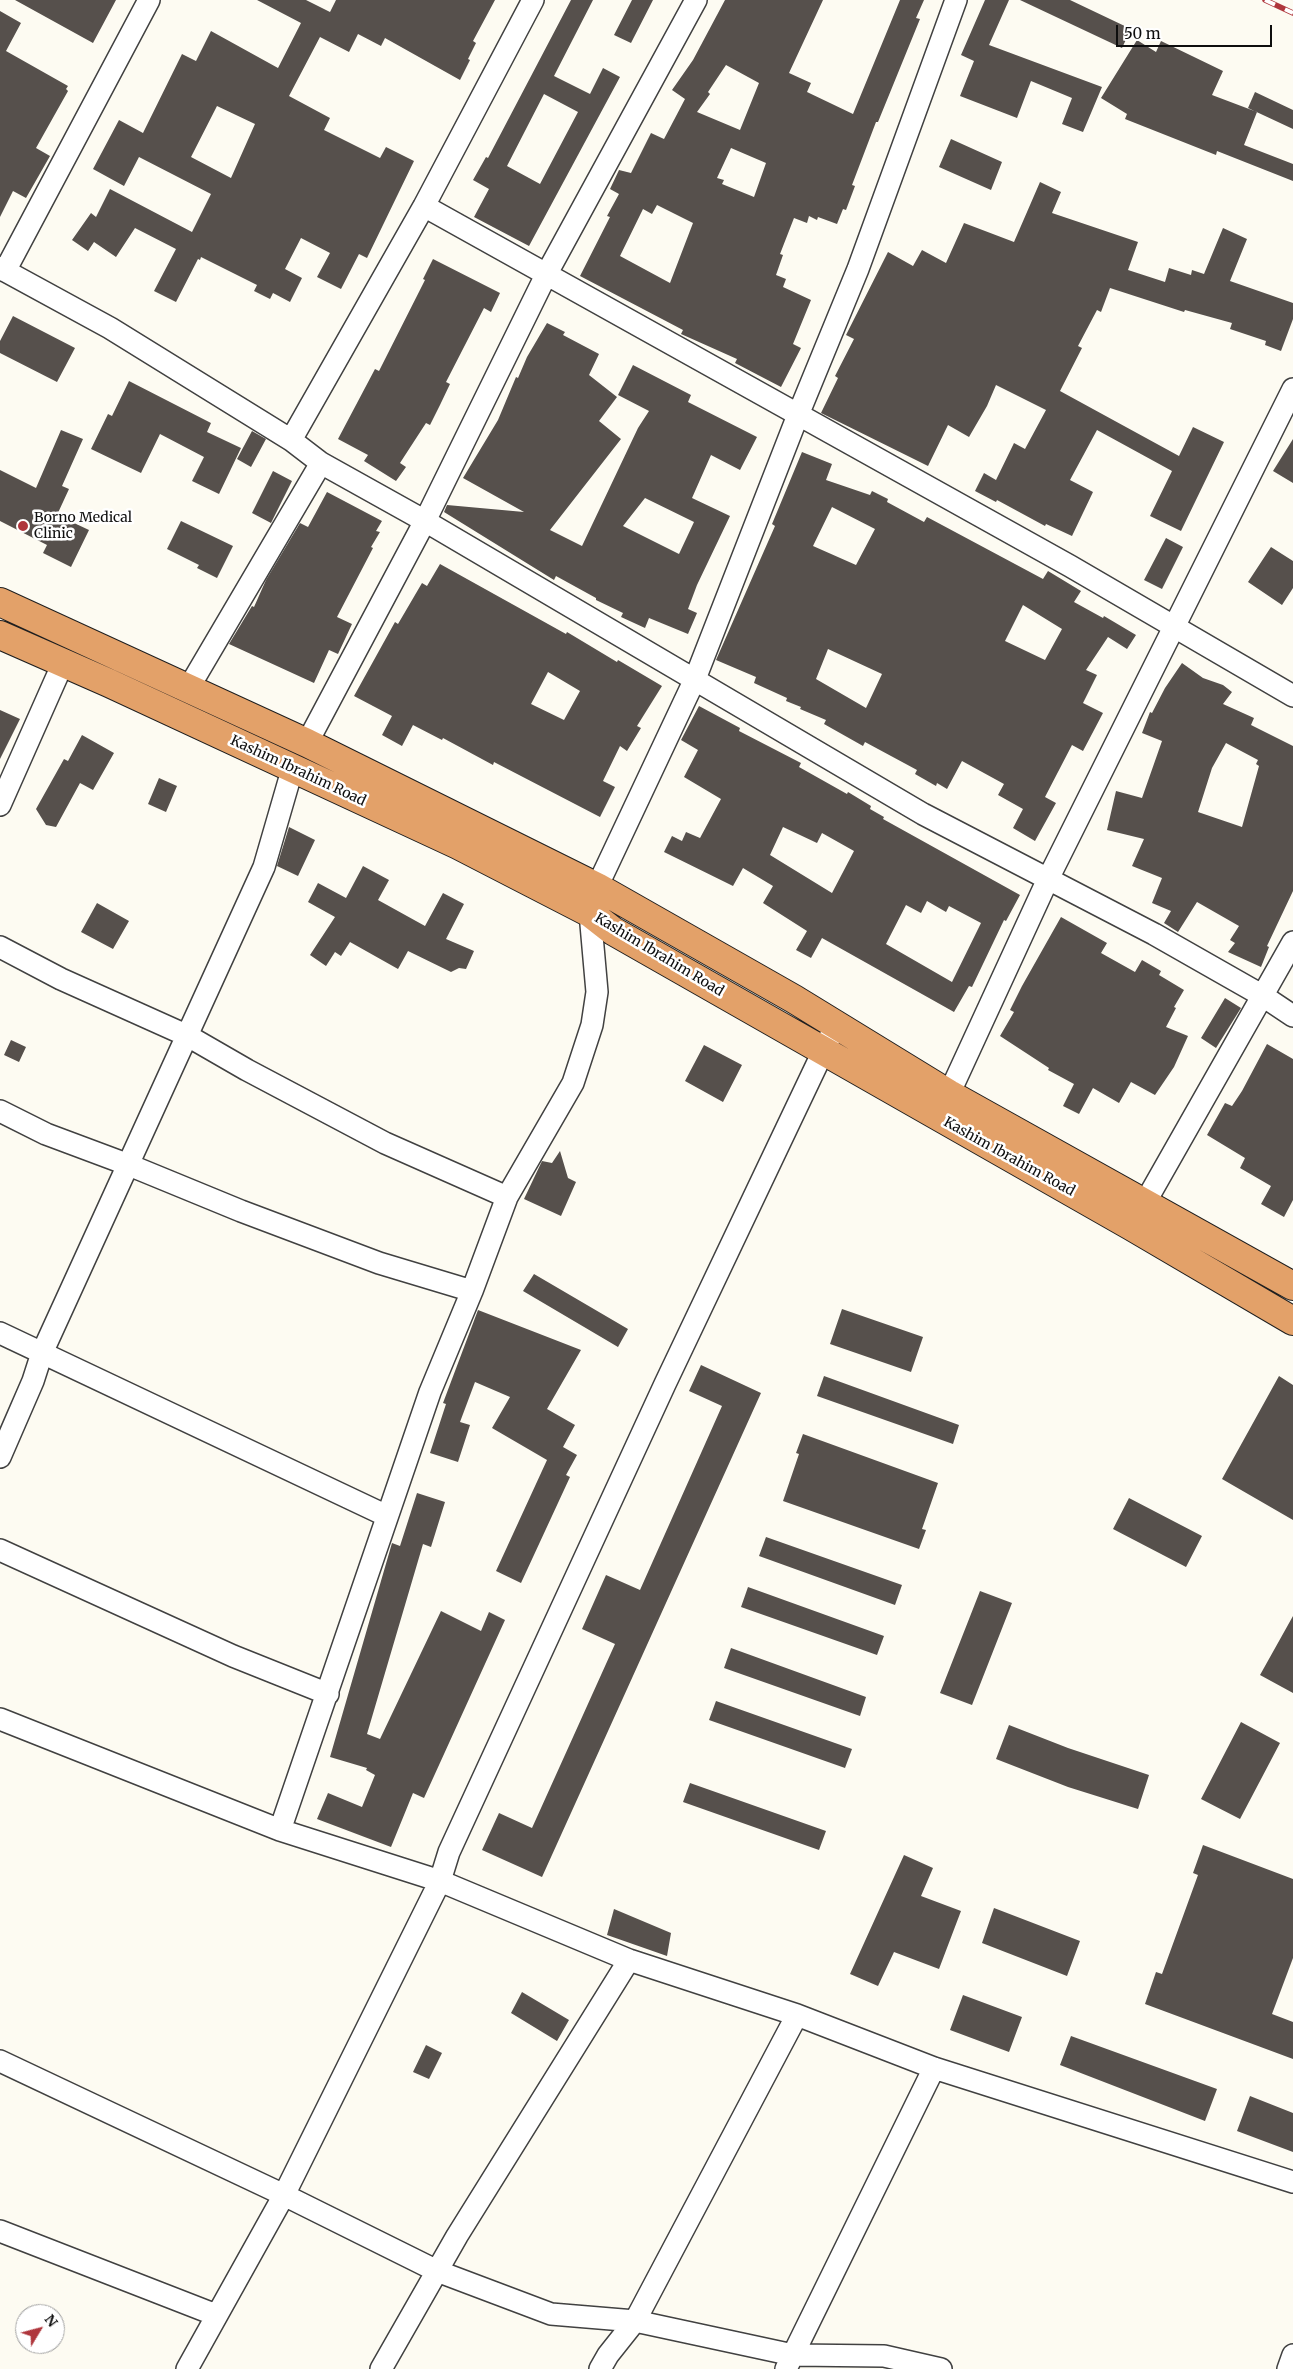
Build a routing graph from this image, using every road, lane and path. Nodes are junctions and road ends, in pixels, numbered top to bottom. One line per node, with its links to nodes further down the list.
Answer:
1 (149, 0): 6 (street)
2 (533, 0): 5 (street)
3 (696, 0): 7 (street)
4 (956, 0): 9 (street)
5 (424, 206): 7 (street); 10 (street)
6 (3, 269): 10 (street)
7 (546, 275): 9 (street); 12 (street)
8 (1293, 389): 14 (street)
9 (798, 415): 14 (street); 17 (street)
10 (290, 440): 11 (street)
11 (321, 463): 12 (street); 18 (street)
12 (425, 522): 17 (street); 20 (street)
13 (0, 602): 18 (highway, Kashim Ibrahim Road)
14 (1176, 627): 19 (street); 23 (street)
15 (0, 635): 16 (highway, Kashim Ibrahim Road)
16 (63, 663): 21 (highway, Kashim Ibrahim Road); 22 (street)
17 (694, 679): 23 (street); 24 (street)
18 (188, 689): 20 (highway, Kashim Ibrahim Road)
19 (1293, 696)
20 (307, 743): 24 (highway, Kashim Ibrahim Road)
21 (292, 767): 25 (highway, Kashim Ibrahim Road); 31 (street)
22 (0, 805)
23 (1048, 879): 28 (street); 33 (street)
24 (597, 886): 30 (highway, Kashim Ibrahim Road)
25 (590, 913): 32 (highway, Kashim Ibrahim Road); 36 (street)
26 (1293, 942): 28 (street)
27 (0, 947): 31 (street)
28 (1263, 996): 29 (street); 37 (street)
29 (1293, 1016)
30 (835, 1026): 32 (street); 33 (highway, Kashim Ibrahim Road)
31 (188, 1036): 35 (street); 36 (street)
32 (824, 1052): 38 (highway, Kashim Ibrahim Road); 50 (street)
33 (949, 1094): 37 (highway, Kashim Ibrahim Road)
34 (0, 1111): 35 (street)
35 (129, 1165): 40 (street); 43 (street)
36 (507, 1198): 40 (street)
37 (1146, 1202): 38 (street); 39 (highway, Kashim Ibrahim Road)
38 (1132, 1226): 41 (highway, Kashim Ibrahim Road)
39 (1293, 1286)
40 (472, 1291): 45 (street)
41 (1293, 1321)
42 (0, 1333): 43 (street)
43 (42, 1353): 44 (street); 45 (street)
44 (0, 1457)
45 (387, 1516): 47 (street)
46 (0, 1550): 47 (street)
47 (328, 1694): 49 (street)
48 (0, 1719): 49 (street)
49 (280, 1830): 50 (street)
50 (440, 1881): 51 (street); 56 (street)
51 (629, 1960): 52 (street); 58 (street)
52 (797, 2015): 54 (street); 60 (street)
53 (0, 2061): 56 (street)
54 (934, 2068): 55 (street); 62 (street)
55 (1293, 2182)
56 (284, 2195): 58 (street); 59 (street)
57 (0, 2231): 59 (street)
58 (437, 2271): 60 (street); 64 (street)
59 (216, 2315): 63 (street)
60 (634, 2321): 62 (street); 65 (street)
61 (1293, 2355): 67 (street)
62 (790, 2362): 66 (street)
63 (187, 2369)
64 (381, 2369)
65 (600, 2369)
66 (941, 2369)
67 (1288, 2369)

